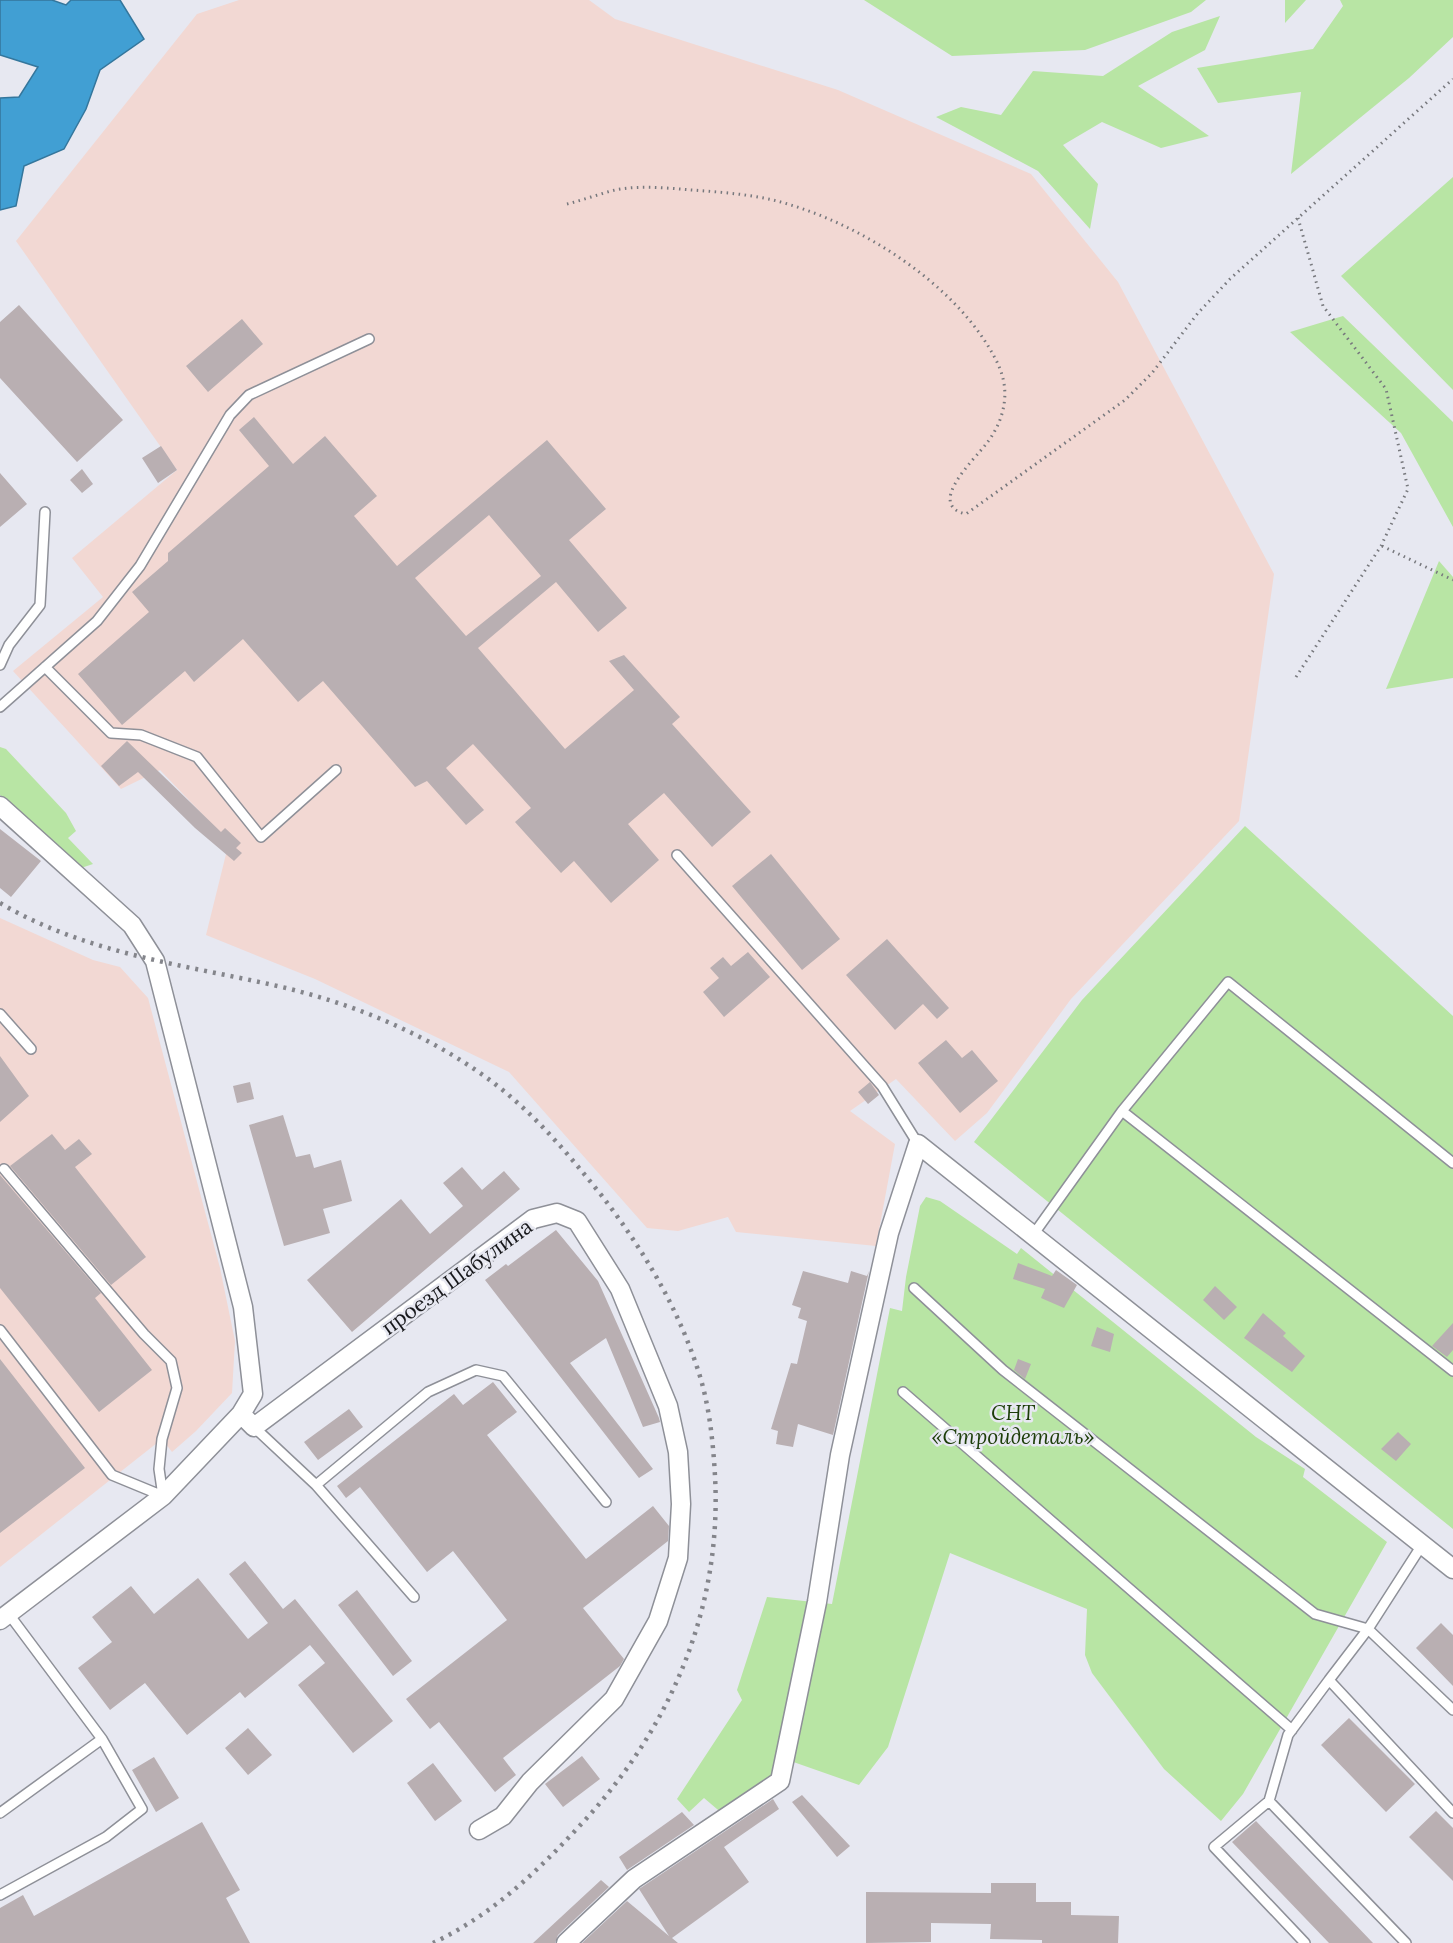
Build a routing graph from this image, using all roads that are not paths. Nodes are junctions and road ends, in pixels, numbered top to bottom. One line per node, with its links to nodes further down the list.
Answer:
1 (369, 339): 5 (lane)
2 (45, 512): 3 (lane)
3 (2, 651): 4 (lane)
4 (0, 665)
5 (45, 667): 6 (lane); 7 (lane)
6 (0, 707)
7 (336, 770)
8 (0, 806): 21 (street)
9 (677, 855): 13 (lane)
10 (0, 1014): 11 (lane)
11 (31, 1049)
12 (1122, 1111): 14 (lane); 16 (lane); 19 (lane)
13 (918, 1144): 16 (street); 40 (street)
14 (1453, 1163)
15 (4, 1169): 24 (lane)
16 (1032, 1235): 26 (street)
17 (914, 1288): 30 (lane)
18 (0, 1330): 24 (lane)
19 (1453, 1371)
20 (903, 1392): 33 (lane)
21 (241, 1414): 22 (street); 24 (street)
22 (254, 1427): 23 (lane); 38 (street, проезд Шабулина)
23 (316, 1485): 25 (lane); 28 (lane)
24 (163, 1496): 29 (street)
25 (606, 1502)
26 (1422, 1545): 27 (street); 30 (lane)
27 (1453, 1569)
28 (414, 1597)
29 (4, 1616): 34 (lane)
30 (1368, 1629): 31 (lane); 32 (lane)
31 (1329, 1680): 33 (lane); 37 (lane)
32 (1453, 1710)
33 (1292, 1730): 35 (lane)
34 (102, 1739): 36 (lane); 39 (lane)
35 (1269, 1801): 41 (lane); 42 (lane)
36 (0, 1813)
37 (1453, 1813)
38 (478, 1830)
39 (0, 1894)
40 (566, 1943)
41 (1305, 1943)
42 (1406, 1943)

